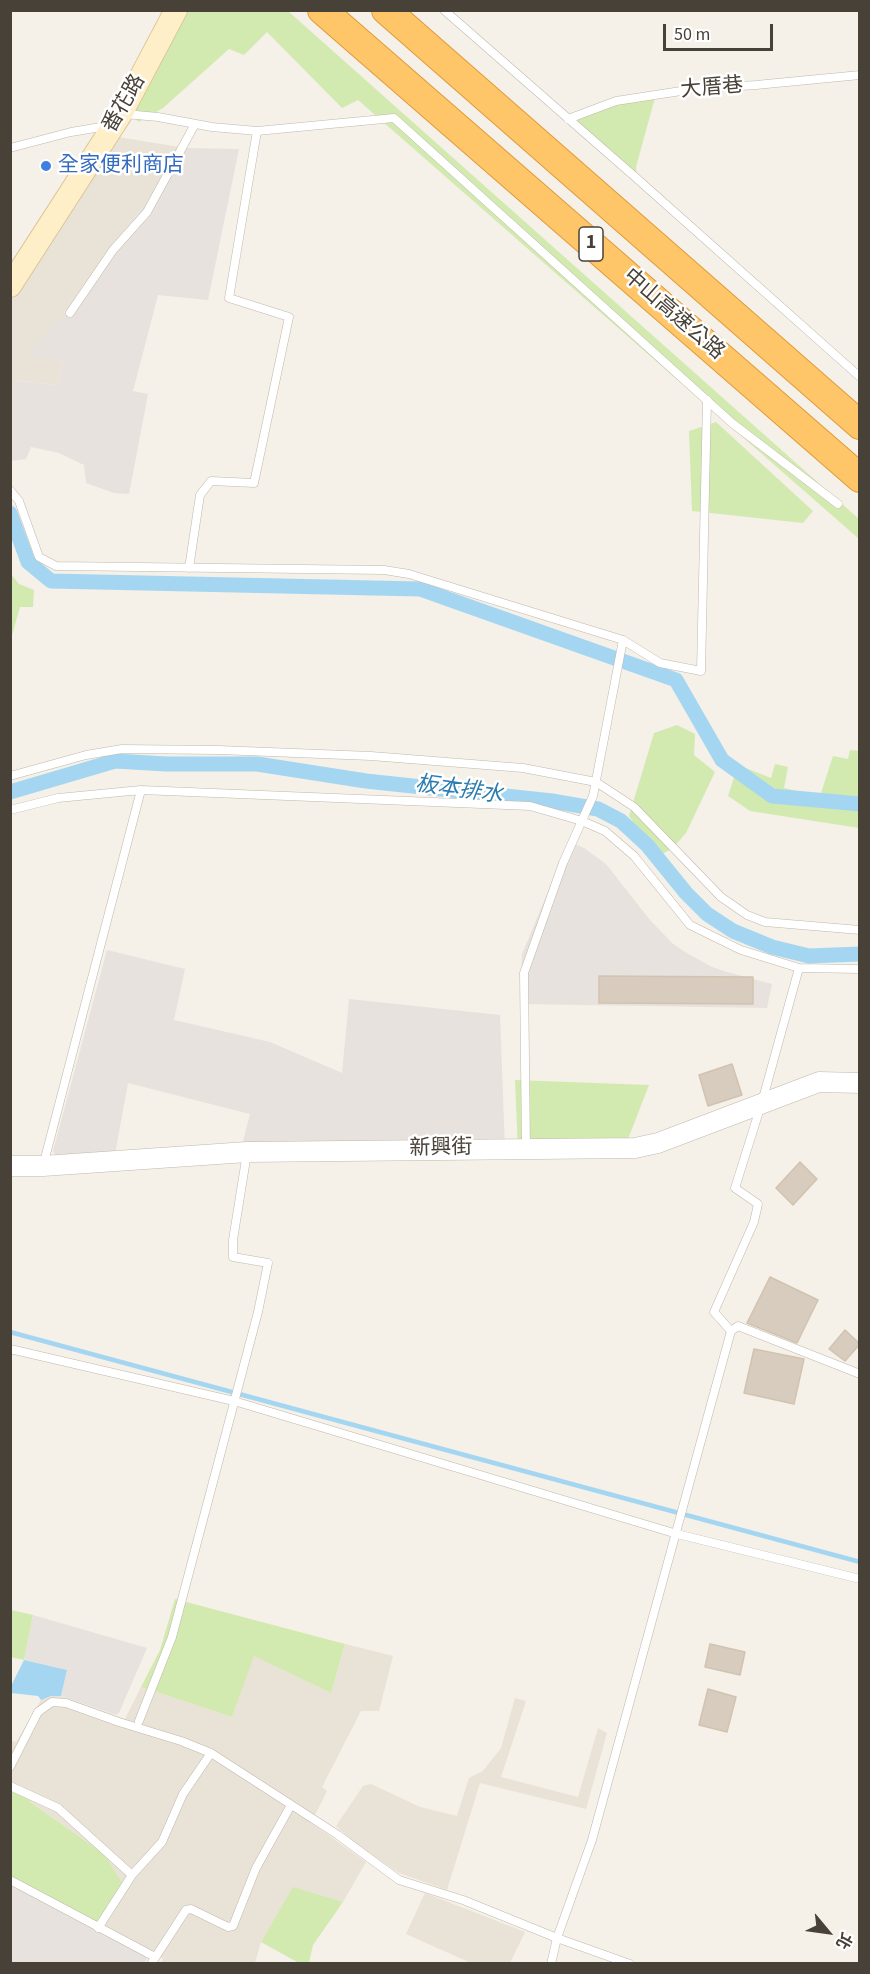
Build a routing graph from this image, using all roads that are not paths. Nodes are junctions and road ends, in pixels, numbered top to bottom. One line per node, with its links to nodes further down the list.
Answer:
1 (176, 10): 6 (main road, 番花路)
2 (322, 10): 16 (highway, 中山高速公路 / 1)
3 (386, 10): 15 (highway, 中山高速公路 / 1)
4 (444, 10): 7 (lane)
5 (860, 75): 7 (lane, 大厝巷)
6 (121, 114): 8 (lane); 10 (lane); 11 (main road, 番花路)
7 (568, 119): 13 (lane)
8 (195, 124): 9 (lane); 12 (lane)
9 (257, 130): 14 (lane); 19 (lane)
10 (10, 148)
11 (10, 286)
12 (70, 313)
13 (860, 377)
14 (707, 400): 18 (lane); 20 (lane)
15 (860, 425)
16 (860, 478)
17 (10, 490): 19 (lane)
18 (838, 504)
19 (189, 568): 20 (lane)
20 (623, 640): 22 (lane)
21 (10, 776): 22 (lane)
22 (596, 782): 25 (lane); 26 (lane)
23 (141, 790): 24 (lane); 25 (lane); 34 (lane)
24 (10, 810)
25 (582, 821): 27 (lane); 31 (lane)
26 (860, 930)
27 (799, 968): 28 (lane); 30 (lane)
28 (860, 969)
29 (860, 1083): 30 (street, 新興街)
30 (762, 1102): 31 (street, 新興街); 35 (lane)
31 (526, 1149): 32 (street, 新興街)
32 (247, 1152): 34 (street, 新興街); 38 (lane)
33 (10, 1166): 34 (street, 新興街)
34 (43, 1166)
35 (731, 1331): 37 (lane); 39 (lane)
36 (10, 1349): 38 (lane)
37 (860, 1374)
38 (234, 1401): 39 (lane); 41 (lane)
39 (677, 1534): 40 (lane); 49 (lane)
40 (860, 1579)
41 (139, 1721)
42 (211, 1753): 43 (lane); 45 (lane); 46 (lane)
43 (10, 1767)
44 (10, 1786): 46 (lane)
45 (291, 1804): 49 (lane); 50 (lane)
46 (132, 1875): 48 (lane)
47 (10, 1880): 48 (lane)
48 (98, 1928): 50 (lane)
49 (557, 1938): 51 (lane); 52 (lane)
50 (153, 1960)
51 (551, 1964)
52 (630, 1964)

